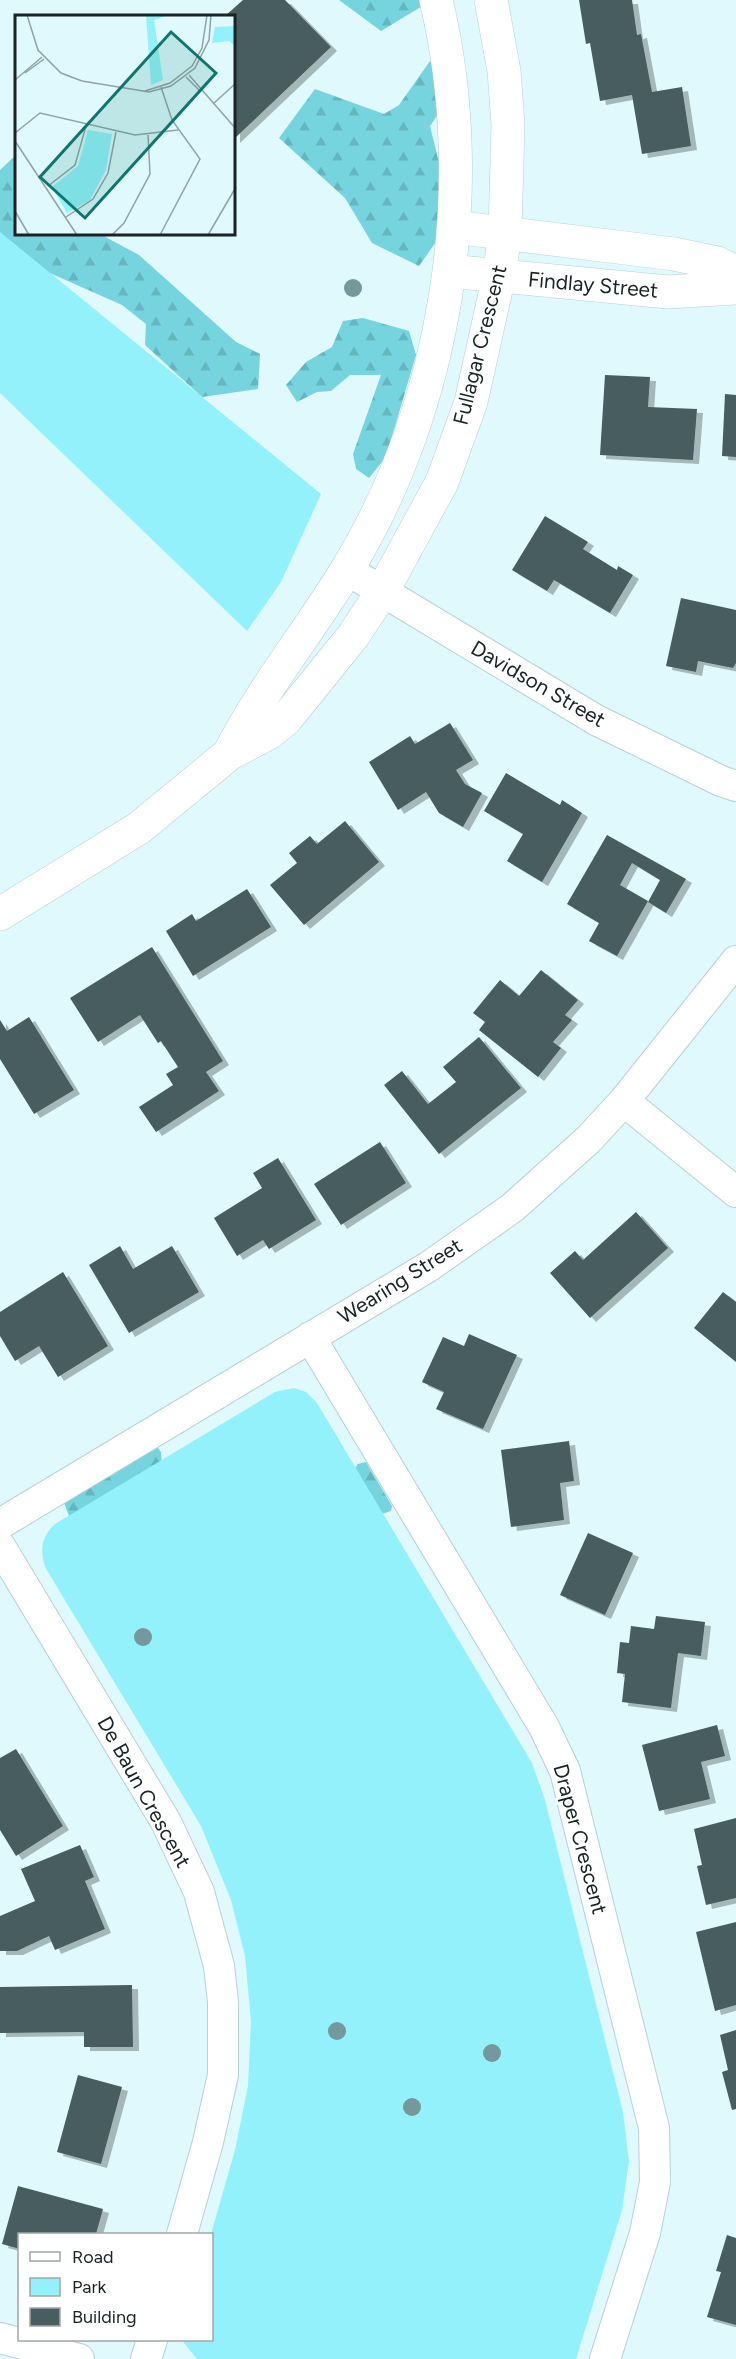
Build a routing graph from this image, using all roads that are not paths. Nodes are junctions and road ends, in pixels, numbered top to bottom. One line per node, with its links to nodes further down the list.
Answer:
1 (436, 0): 3 (street, Fullagar Crescent)
2 (491, 0): 4 (street, Fullagar Crescent)
3 (454, 227): 4 (street, Findlay Street); 5 (street, Fullagar Crescent)
4 (505, 233): 6 (street, Findlay Street); 7 (street, Fullagar Crescent)
5 (449, 272): 7 (street, Findlay Street); 9 (street, Fullagar Crescent)
6 (736, 272)
7 (499, 276): 8 (street, Findlay Street); 10 (street, Fullagar Crescent)
8 (736, 288)
9 (347, 570): 10 (street, Davidson Street); 11 (street, Fullagar Crescent)
10 (382, 592): 11 (street, Fullagar Crescent); 12 (street, Davidson Street)
11 (229, 754): 13 (street, Fullagar Crescent)
12 (736, 786)
13 (0, 914)
14 (736, 961): 15 (street, Wearing Street)
15 (624, 1101): 16 (street); 17 (street, Wearing Street)
16 (736, 1192)
17 (310, 1337): 18 (street, Wearing Street); 25 (street, Draper Crescent)
18 (0, 1524)
19 (0, 1546): 20 (street, De Baun Crescent)
20 (183, 2233)
21 (0, 2338): 23 (street)
22 (152, 2341): 24 (street)
23 (79, 2359)
24 (146, 2359)
25 (605, 2359)

